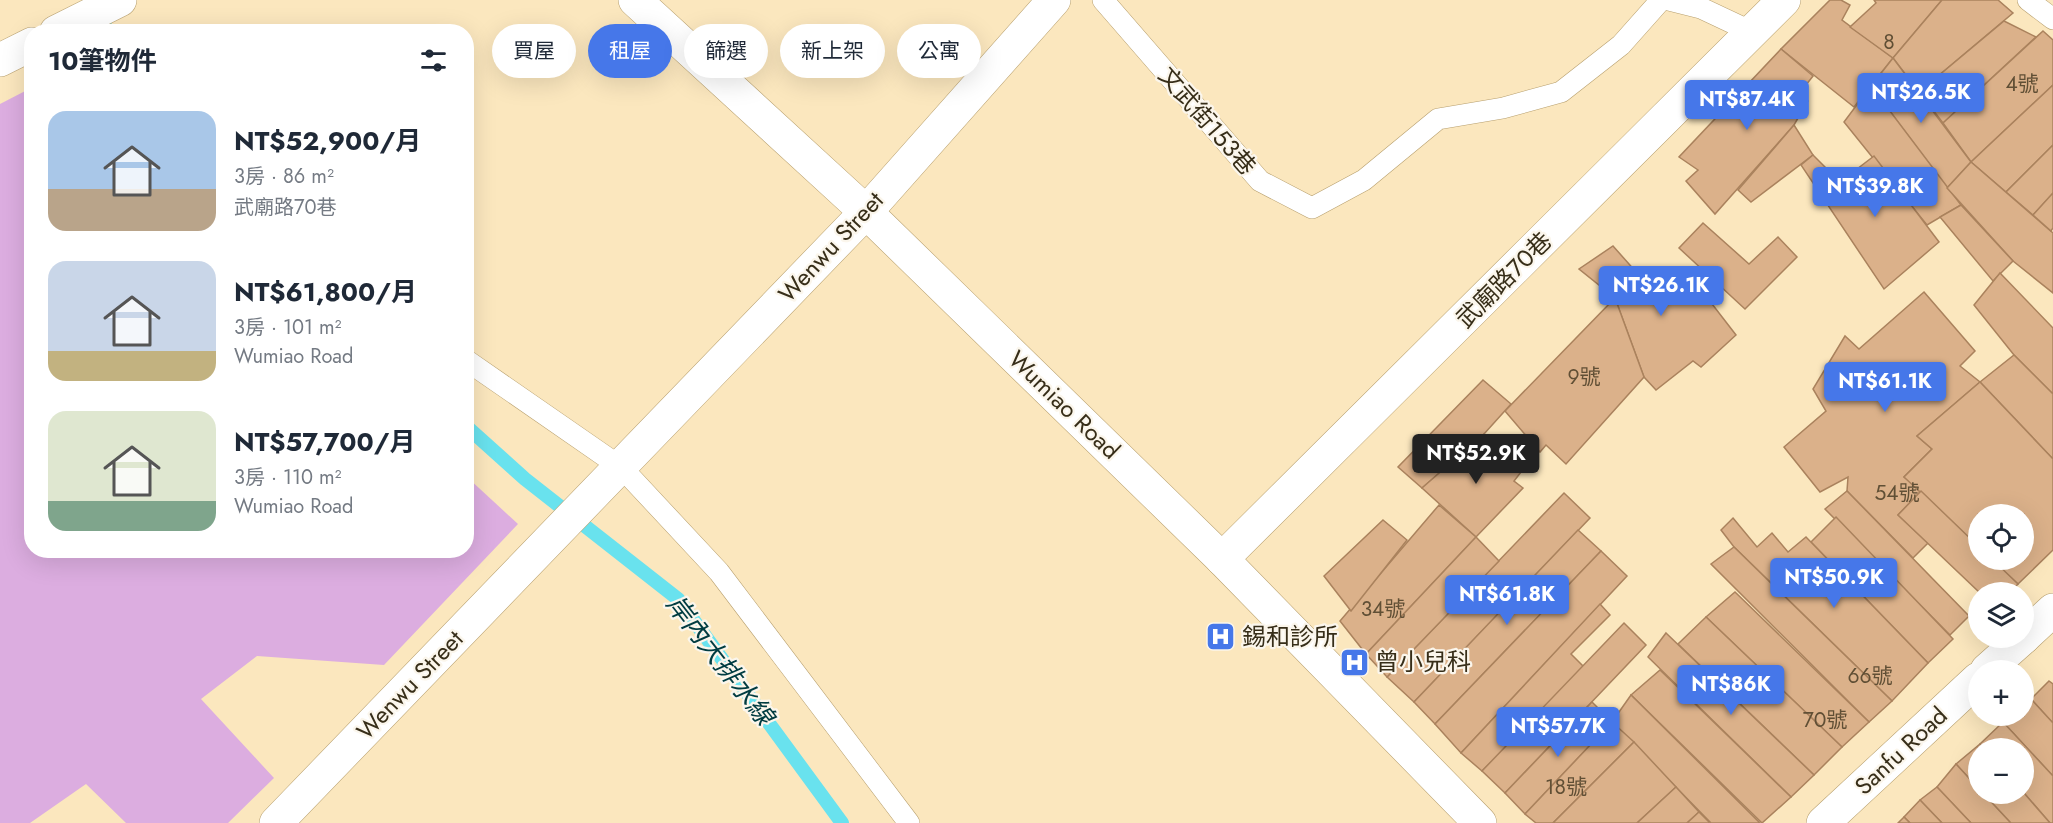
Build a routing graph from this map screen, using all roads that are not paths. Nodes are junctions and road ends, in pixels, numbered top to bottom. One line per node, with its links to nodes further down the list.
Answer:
1 (120, 0): 10 (street)
2 (635, 0): 14 (street, Wumiao Road)
3 (1054, 0): 14 (street, Wenwu Street)
4 (1103, 0): 5 (lane, 文武街153巷)
5 (1661, 0)
6 (1670, 0): 11 (lane)
7 (1784, 0): 11 (street, 武廟路70巷)
8 (2028, 0): 9 (lane)
9 (2053, 20)
10 (72, 24)
11 (1752, 32): 17 (street, 武廟路70巷)
12 (24, 48): 13 (street)
13 (0, 60)
14 (866, 212): 16 (street, Wenwu Street); 17 (street, Wumiao Road)
15 (474, 367): 16 (lane)
16 (611, 478): 23 (street, Wenwu Street); 24 (lane)
17 (1222, 559): 25 (street, Wumiao Road)
18 (2053, 610): 19 (street)
19 (2034, 627)
20 (2011, 648): 21 (street)
21 (1999, 660)
22 (1968, 688): 26 (street, Sanfu Road)
23 (276, 823)
24 (909, 823)
25 (1480, 823)
26 (1823, 823)

